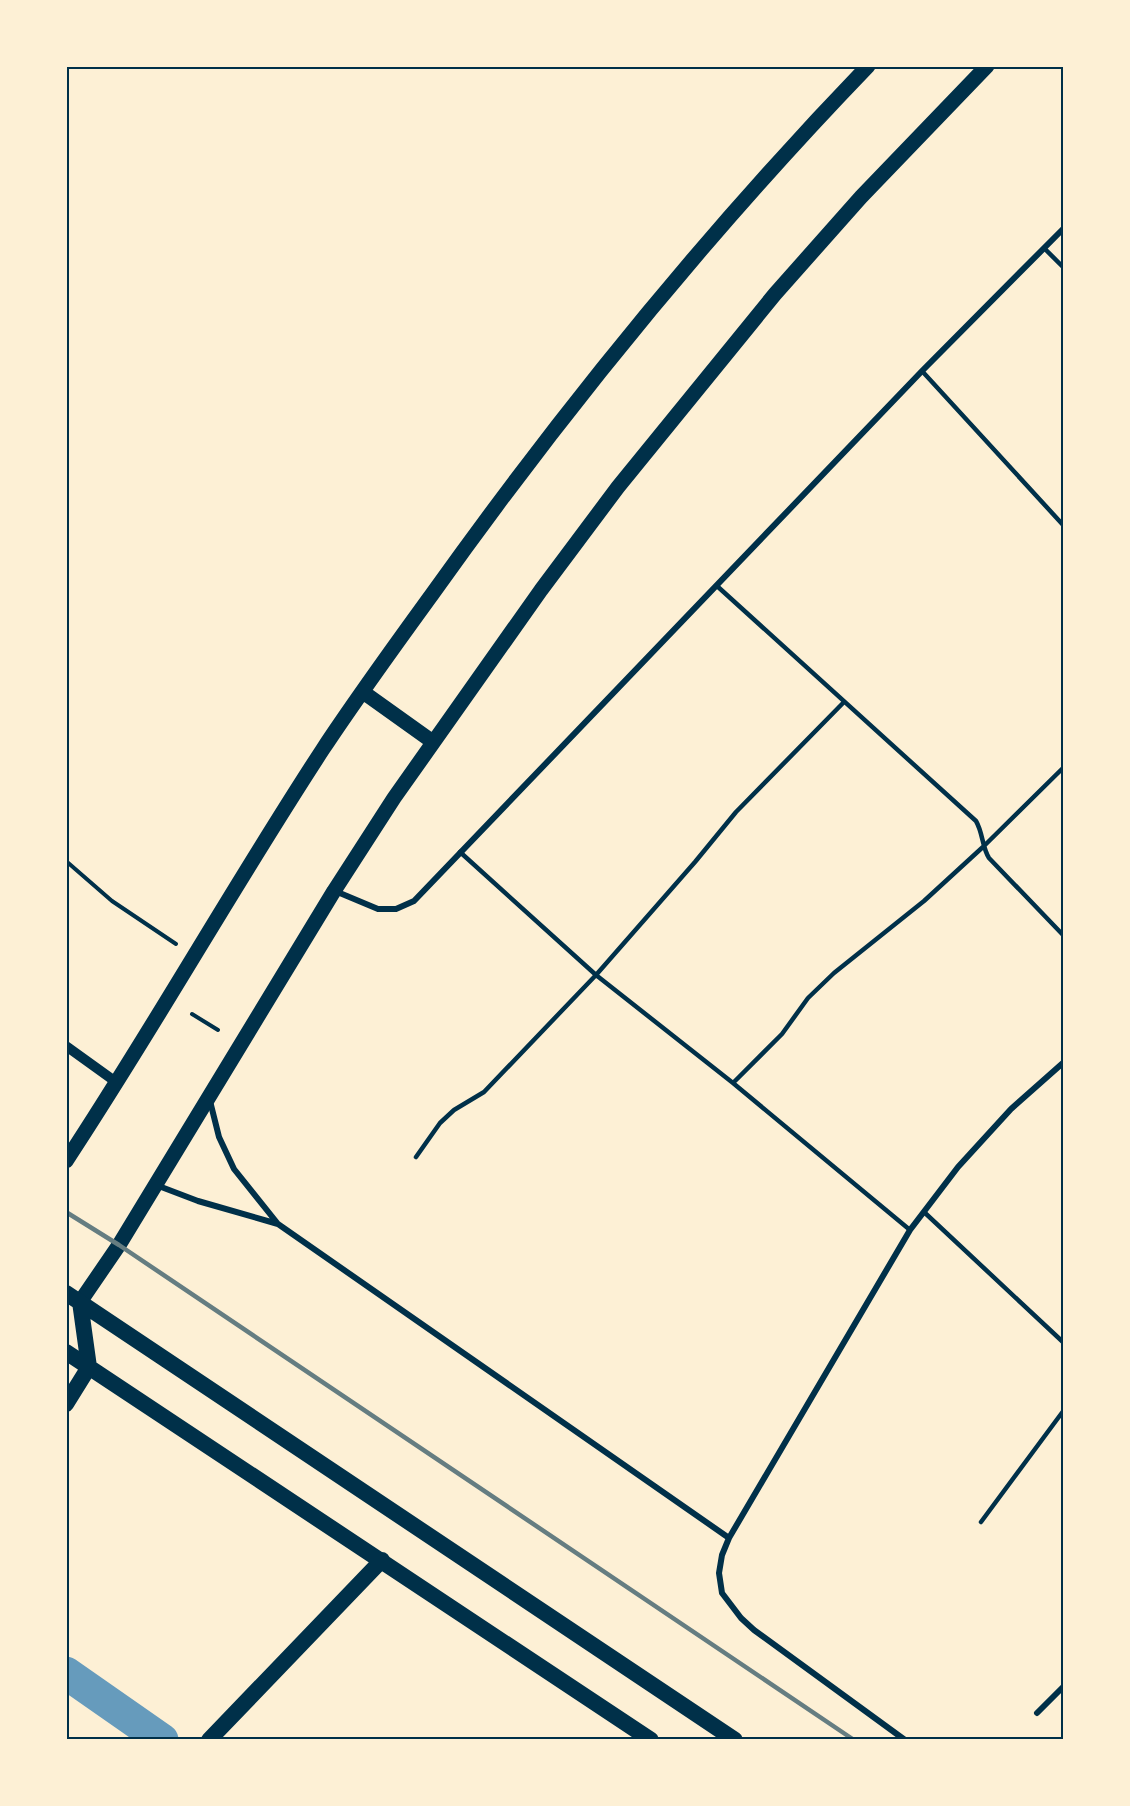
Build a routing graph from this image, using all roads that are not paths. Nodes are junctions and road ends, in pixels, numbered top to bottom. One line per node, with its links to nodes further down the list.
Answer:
1 (867, 66): 9 (main road)
2 (987, 66): 11 (main road)
3 (1064, 228): 4 (street)
4 (1044, 248): 5 (lane); 6 (street)
5 (1064, 268)
6 (922, 371): 7 (lane); 8 (street)
7 (1064, 526)
8 (717, 586): 10 (lane); 14 (street)
9 (363, 692): 11 (main road); 20 (main road)
10 (844, 702): 13 (lane); 17 (lane)
11 (432, 742): 15 (main road)
12 (1064, 767): 13 (lane)
13 (984, 846): 16 (lane); 21 (lane)
14 (460, 852): 15 (street); 17 (lane)
15 (334, 891): 22 (main road)
16 (1064, 936)
17 (596, 975): 21 (lane); 23 (lane)
18 (66, 1046): 20 (street)
19 (1064, 1062): 26 (street)
20 (116, 1082): 24 (main road)
21 (733, 1083): 28 (lane)
22 (209, 1100): 25 (main road); 27 (street)
23 (416, 1158)
24 (66, 1161)
25 (155, 1184): 27 (street); 29 (main road)
26 (924, 1212): 28 (street); 30 (lane)
27 (278, 1224): 36 (street)
28 (910, 1230): 36 (street)
29 (73, 1298): 32 (highway); 42 (highway)
30 (1064, 1342)
31 (66, 1352): 32 (highway)
32 (89, 1367): 33 (highway); 37 (highway)
33 (66, 1404)
34 (1064, 1410): 35 (lane)
35 (981, 1522)
36 (729, 1538): 43 (street)
37 (382, 1560): 40 (highway); 41 (highway)
38 (1064, 1686): 39 (street)
39 (1037, 1713)
40 (209, 1740)
41 (651, 1740)
42 (735, 1740)
43 (905, 1740)

